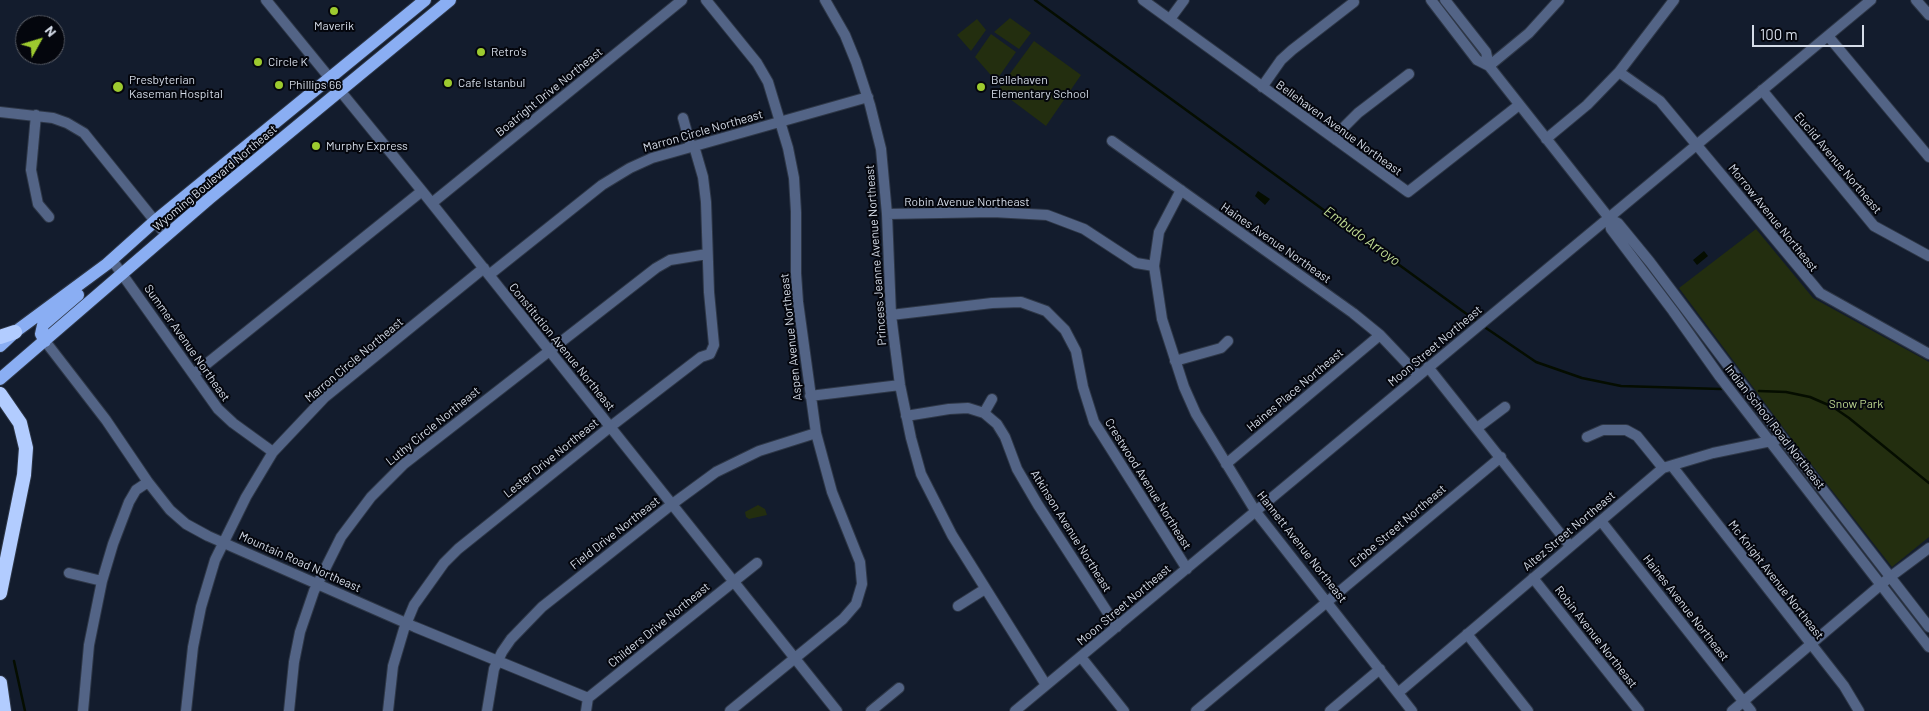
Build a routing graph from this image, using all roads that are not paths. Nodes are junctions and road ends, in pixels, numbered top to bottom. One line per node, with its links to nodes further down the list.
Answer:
1 (266, 0): 22 (street, Constitution Avenue Northeast)
2 (425, 0): 22 (main road, Wyoming Boulevard Northeast)
3 (450, 0): 24 (main road, Wyoming Boulevard Northeast)
4 (682, 0): 40 (street, Boatright Drive Northeast)
5 (706, 0): 31 (street, Aspen Avenue Northeast)
6 (826, 0): 26 (street, Princess Jeanne Avenue Northeast)
7 (1143, 0): 17 (street, Bellehaven Avenue Northeast)
8 (1184, 0): 17 (street)
9 (1431, 0): 19 (street, Indian School Road Northeast)
10 (1445, 0): 19 (street, Indian School Road Northeast)
11 (1559, 0): 19 (street)
12 (1674, 0): 20 (street)
13 (1871, 0): 18 (street, Moon Street Northeast)
14 (1916, 0): 16 (street)
15 (1354, 2): 23 (street)
16 (1929, 15)
17 (1170, 20): 23 (street, Bellehaven Avenue Northeast)
18 (1828, 36): 25 (street, Moon Street Northeast); 37 (street)
19 (1489, 66): 27 (street, Indian School Road Northeast)
20 (1619, 72): 32 (street); 36 (street, Morrow Avenue Northeast)
21 (1409, 74): 33 (street)
22 (330, 77): 24 (street, Constitution Avenue Northeast); 44 (main road, Wyoming Boulevard Northeast)
23 (1262, 88): 33 (street, Bellehaven Avenue Northeast)
24 (340, 90): 39 (street, Constitution Avenue Northeast); 45 (main road, Wyoming Boulevard Northeast)
25 (1762, 90): 36 (street, Moon Street Northeast); 47 (street, Euclid Avenue Northeast)
26 (868, 97): 31 (street, Marron Circle Northeast); 41 (street, Princess Jeanne Avenue Northeast)
27 (1519, 105): 32 (street, Indian School Road Northeast); 33 (street, Bellehaven Avenue Northeast)
28 (0, 112): 29 (street)
29 (36, 115): 42 (street); 44 (street)
30 (683, 118): 35 (street, Lester Drive Northeast)
31 (780, 122): 35 (street, Marron Circle Northeast); 68 (street, Aspen Avenue Northeast)
32 (1546, 139): 43 (street, Indian School Road Northeast)
33 (1336, 140)
34 (1112, 141): 38 (street, Haines Avenue Northeast)
35 (693, 146): 46 (street, Lester Drive Northeast); 50 (street, Marron Circle Northeast)
36 (1697, 146): 43 (street, Moon Street Northeast); 60 (street, Morrow Avenue Northeast)
37 (1929, 157)
38 (1181, 190): 49 (street, Hannett Avenue Northeast); 54 (street, Haines Avenue Northeast)
39 (422, 191): 40 (street, Constitution Avenue Northeast); 63 (street)
40 (432, 203): 50 (street, Constitution Avenue Northeast)
41 (887, 214): 49 (street, Robin Avenue Northeast); 52 (street, Princess Jeanne Avenue Northeast)
42 (49, 217)
43 (1608, 218): 62 (street, Moon Street Northeast); 77 (street, Indian School Road Northeast); 78 (street, Indian School Road Northeast)
44 (155, 221): 45 (street); 48 (main road, Wyoming Boulevard Northeast)
45 (167, 236): 51 (main road, Wyoming Boulevard Northeast)
46 (707, 254): 59 (street, Luthy Circle Northeast); 73 (street, Lester Drive Northeast)
47 (1929, 256)
48 (109, 262): 51 (street, Summer Avenue Northeast); 53 (main road, Wyoming Boulevard Northeast); 57 (main road)
49 (1154, 266): 61 (street, Hannett Avenue Northeast)
50 (487, 272): 59 (street, Constitution Avenue Northeast); 79 (street, Marron Circle Northeast)
51 (123, 274): 57 (main road, Wyoming Boulevard Northeast); 63 (street, Summer Avenue Northeast)
52 (891, 315): 66 (street, Princess Jeanne Avenue Northeast); 91 (street, Crestwood Avenue Northeast)
53 (15, 332): 55 (highway); 58 (main road, Wyoming Boulevard Northeast)
54 (1380, 335): 64 (street, Haines Avenue Northeast); 81 (street, Haines Place Northeast)
55 (0, 337)
56 (1228, 340): 61 (street)
57 (45, 341): 65 (main road, Wyoming Boulevard Northeast); 83 (street, Mountain Road Northeast)
58 (0, 346)
59 (549, 350): 73 (street, Constitution Avenue Northeast); 97 (street, Luthy Circle Northeast)
60 (1929, 354)
61 (1174, 362): 81 (street, Hannett Avenue Northeast)
62 (1428, 367): 64 (street, Moon Street Northeast); 74 (street)
63 (194, 374): 79 (street, Summer Avenue Northeast)
64 (1418, 375): 85 (street, Moon Street Northeast)
65 (0, 379)
66 (900, 385): 68 (street); 72 (street, Princess Jeanne Avenue Northeast)
67 (0, 394): 100 (highway)
68 (810, 396): 75 (street, Aspen Avenue Northeast)
69 (992, 398): 71 (street)
70 (1504, 407): 74 (street)
71 (984, 413): 72 (street); 104 (street, Atkinson Avenue Northeast)
72 (906, 416): 99 (street, Princess Jeanne Avenue Northeast)
73 (610, 427): 84 (street, Constitution Avenue Northeast); 103 (street, Lester Drive Northeast)
74 (1477, 428): 80 (street)
75 (816, 434): 84 (street, Field Drive Northeast); 110 (street, Aspen Avenue Northeast)
76 (1587, 437): 82 (street, Mc Knight Avenue Northeast)
77 (1782, 438): 78 (street, Altez Street Northeast); 93 (street, Indian School Road Northeast)
78 (1771, 442): 82 (street, Altez Street Northeast); 98 (street, Indian School Road Northeast)
79 (273, 452): 87 (street, Marron Circle Northeast)
80 (1501, 457): 88 (street); 101 (street, Erbbe Street Northeast)
81 (1226, 464): 85 (street, Hannett Avenue Northeast)
82 (1668, 467): 86 (street, Altez Street Northeast); 107 (street, Mc Knight Avenue Northeast)
83 (148, 482): 87 (street, Mountain Road Northeast); 95 (street)
84 (671, 505): 96 (street, Constitution Avenue Northeast); 111 (street, Field Drive Northeast)
85 (1256, 512): 91 (street, Moon Street Northeast); 101 (street, Hannett Avenue Northeast)
86 (1601, 521): 88 (street, Altez Street Northeast); 118 (street, Haines Avenue Northeast)
87 (223, 542): 97 (street, Mountain Road Northeast); 121 (street, Marron Circle Northeast)
88 (1570, 546): 94 (street, Altez Street Northeast)
89 (1929, 548): 93 (street)
90 (757, 563): 96 (street, Childers Drive Northeast)
91 (1186, 569): 104 (street, Moon Street Northeast)
92 (69, 573): 95 (street)
93 (1890, 577): 98 (street); 105 (street, Indian School Road Northeast)
94 (1533, 578): 106 (street, Altez Street Northeast); 135 (street, Robin Avenue Northeast)
95 (102, 581): 120 (street)
96 (733, 581): 110 (street, Constitution Avenue Northeast); 117 (street, Childers Drive Northeast)
97 (317, 583): 103 (street, Mountain Road Northeast); 122 (street, Luthy Circle Northeast)
98 (1881, 585): 107 (street); 108 (street, Indian School Road Northeast)
99 (985, 589): 102 (street); 114 (street, Princess Jeanne Avenue Northeast)
100 (0, 593)
101 (1327, 601): 112 (street, Hannett Avenue Northeast); 131 (street, Erbbe Street Northeast)
102 (958, 606)
103 (407, 623): 111 (street, Mountain Road Northeast); 123 (street, Lester Drive Northeast)
104 (1117, 627): 109 (street, Moon Street Northeast)
105 (1929, 627)
106 (1467, 634): 116 (street, Altez Street Northeast); 134 (street)
107 (1811, 645): 118 (street); 138 (street, Mc Knight Avenue Northeast)
108 (1929, 647)
109 (1081, 657): 114 (street, Moon Street Northeast); 130 (street)
110 (794, 659): 126 (street, Aspen Avenue Northeast); 127 (street, Constitution Avenue Northeast)
111 (497, 662): 117 (street, Mountain Road Northeast); 124 (street, Field Drive Northeast)
112 (1380, 669): 116 (street, Hannett Avenue Northeast); 132 (street)
113 (0, 684): 119 (highway)
114 (1046, 685): 129 (street, Moon Street Northeast)
115 (899, 688): 128 (street)
116 (1398, 693): 133 (street, Hannett Avenue Northeast)
117 (588, 698): 125 (street)
118 (1744, 701): 136 (street); 137 (street, Haines Avenue Northeast)
119 (4, 711)
120 (82, 711)
121 (186, 711)
122 (289, 711)
123 (388, 711)
124 (487, 711)
125 (586, 711)
126 (730, 711)
127 (836, 711)
128 (871, 711)
129 (1015, 711)
130 (1124, 711)
131 (1196, 711)
132 (1330, 711)
133 (1412, 711)
134 (1528, 711)
135 (1639, 711)
136 (1732, 711)
137 (1751, 711)
138 (1858, 711)

